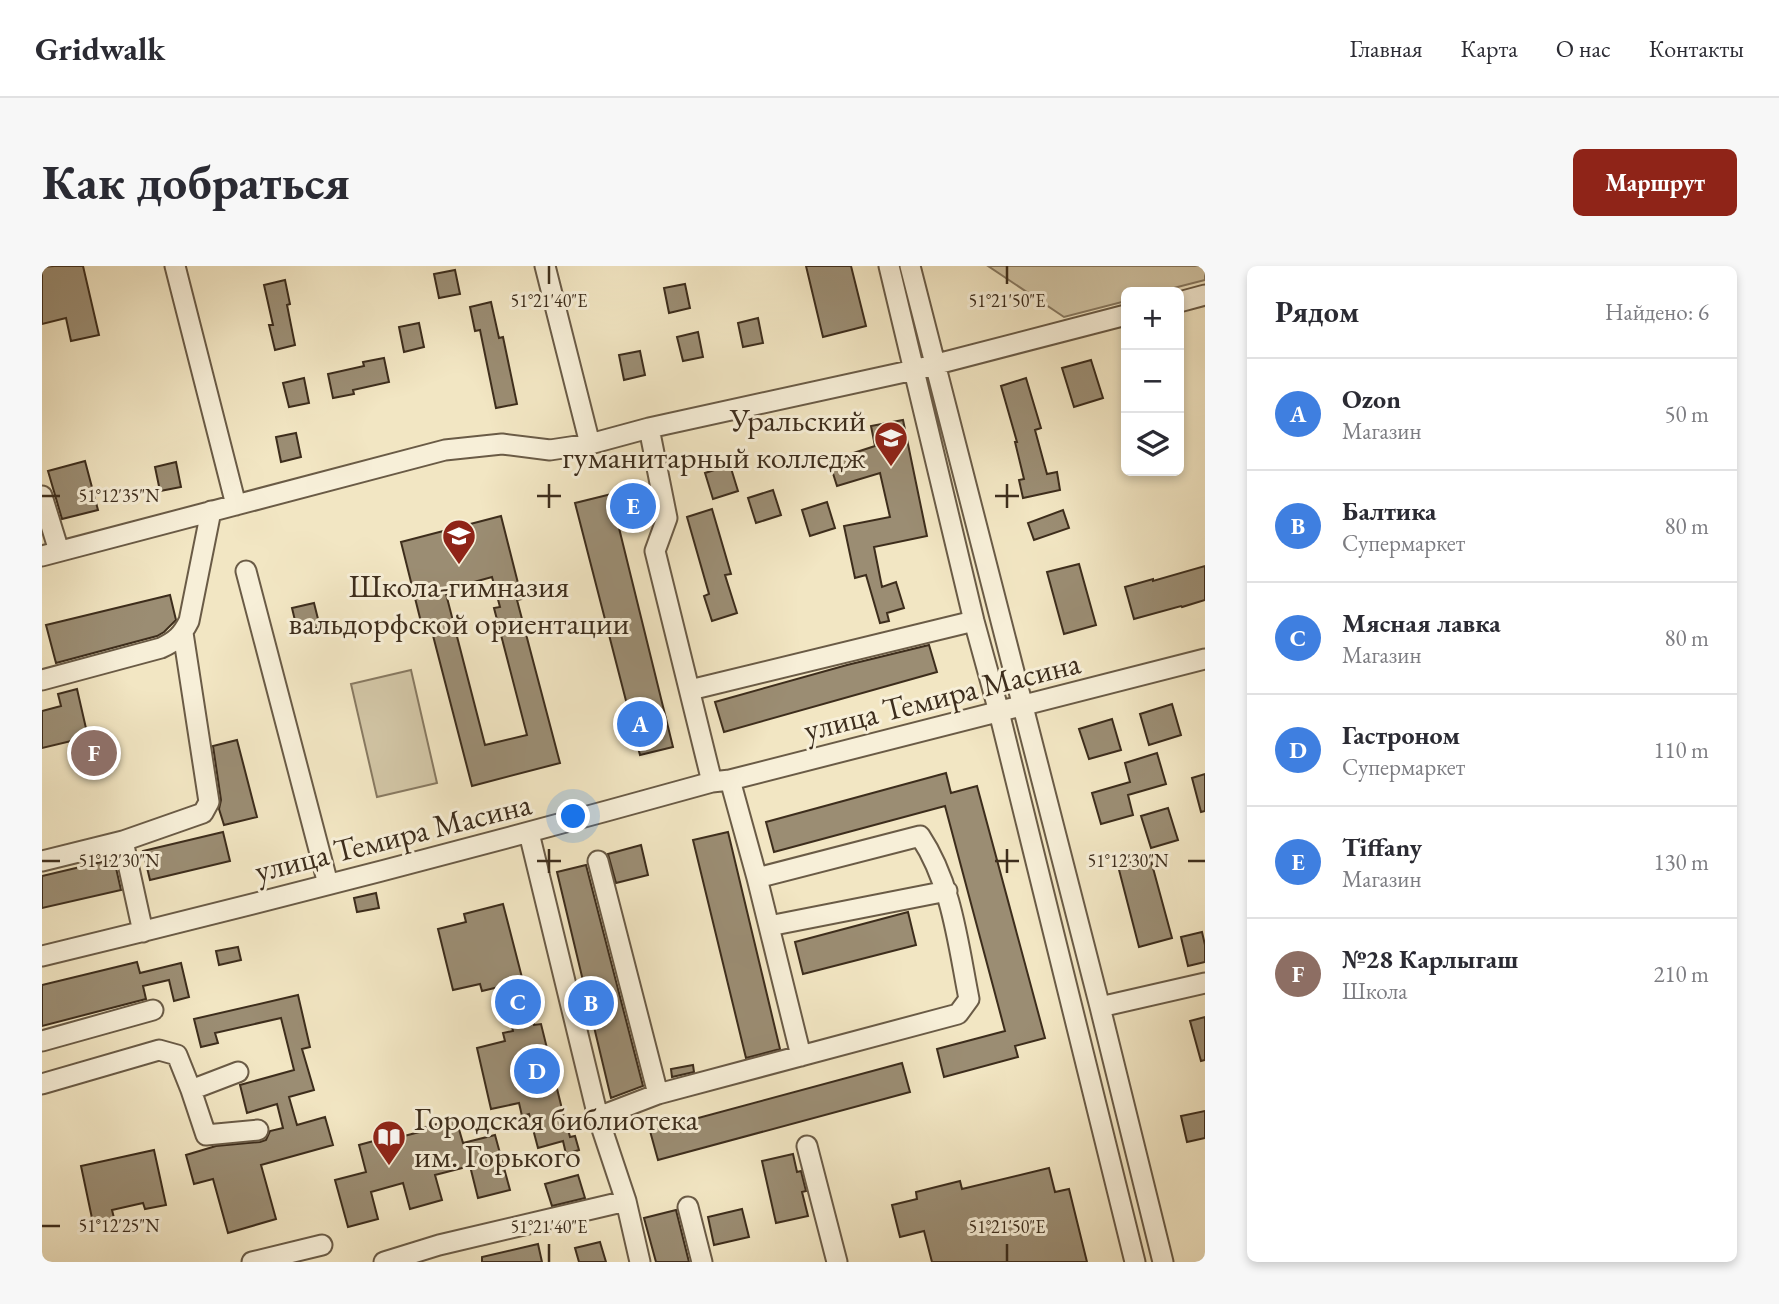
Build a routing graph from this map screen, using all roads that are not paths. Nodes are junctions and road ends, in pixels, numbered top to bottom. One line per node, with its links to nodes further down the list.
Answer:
1 (175, 266): 13 (street)
2 (545, 266): 11 (street)
3 (888, 266): 9 (street)
4 (910, 266): 8 (street)
5 (1205, 295): 6 (street)
6 (1184, 301)
7 (1121, 317): 8 (street)
8 (934, 365): 9 (street); 22 (street)
9 (914, 370): 10 (street); 17 (street)
10 (649, 428): 11 (street); 21 (street)
11 (590, 444): 13 (street)
12 (42, 496): 15 (street)
13 (236, 505): 14 (street)
14 (211, 511): 15 (street); 18 (street)
15 (50, 553)
16 (246, 571): 30 (street)
17 (974, 621): 21 (street); 23 (street)
18 (183, 633): 20 (street); 26 (street)
19 (1205, 659): 22 (street, улица Темира Масина)
20 (42, 680)
21 (690, 690): 24 (street)
22 (1023, 707): 23 (street, улица Темира Масина); 36 (street)
23 (999, 712): 24 (street, улица Темира Масина); 56 (street)
24 (721, 781): 25 (street, улица Темира Масина); 29 (street)
25 (529, 833): 30 (street, улица Темира Масина); 44 (street)
26 (123, 841): 27 (street); 33 (street)
27 (42, 861)
28 (598, 861): 43 (street)
29 (757, 878): 31 (street); 32 (street)
30 (328, 884): 33 (street, улица Темира Масина)
31 (947, 891): 32 (street); 39 (street)
32 (769, 926): 39 (street)
33 (143, 932): 34 (street, улица Темира Масина)
34 (42, 957)
35 (1205, 983): 36 (street)
36 (1100, 1007): 57 (street)
37 (153, 1010): 38 (street)
38 (42, 1041)
39 (801, 1056): 43 (street)
40 (238, 1072): 42 (street)
41 (42, 1084): 42 (street)
42 (191, 1090): 45 (street)
43 (658, 1094): 44 (street)
44 (598, 1117): 47 (street)
45 (258, 1130)
46 (807, 1146): 55 (street)
47 (626, 1201): 50 (street); 53 (street)
48 (688, 1207): 54 (street)
49 (322, 1245): 51 (street)
50 (440, 1254): 52 (street)
51 (252, 1262)
52 (384, 1262)
53 (640, 1262)
54 (702, 1262)
55 (837, 1262)
56 (1135, 1262)
57 (1163, 1262)

